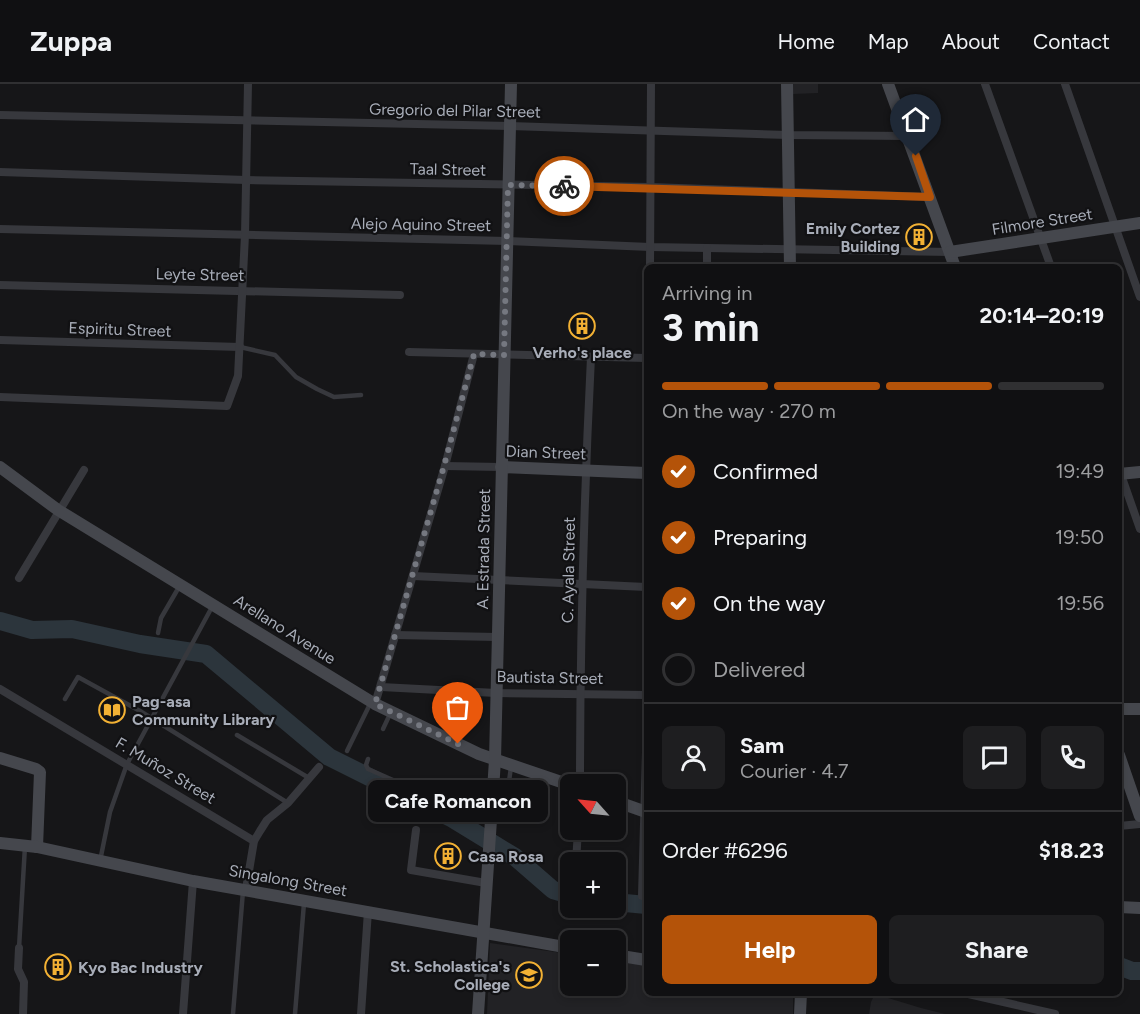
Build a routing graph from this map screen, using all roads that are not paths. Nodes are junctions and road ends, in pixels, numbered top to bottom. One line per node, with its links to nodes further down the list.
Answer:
1 (248, 84): 9 (street)
2 (511, 84): 10 (street, A. Estrada Street)
3 (651, 84): 11 (street)
4 (787, 84): 12 (street)
5 (888, 84): 13 (street)
6 (986, 84): 24 (street)
7 (1065, 84): 21 (street)
8 (0, 115): 9 (street, Gregorio del Pilar Street)
9 (248, 121): 10 (street, Gregorio del Pilar Street); 15 (street)
10 (510, 126): 11 (street, Gregorio del Pilar Street); 16 (street, A. Estrada Street)
11 (650, 131): 12 (street, Gregorio del Pilar Street); 17 (street)
12 (788, 135): 13 (street, Gregorio del Pilar Street); 18 (street)
13 (909, 136): 19 (street)
14 (0, 172): 15 (street, Taal Street)
15 (246, 180): 16 (street, Taal Street); 23 (street)
16 (508, 185): 17 (street, Taal Street); 25 (street, A. Estrada Street)
17 (650, 187): 18 (street, Taal Street); 26 (street)
18 (789, 193): 19 (street, Taal Street); 28 (street)
19 (930, 197): 29 (street)
20 (1140, 223): 21 (street, Filmore Street)
21 (1116, 226): 24 (street, Filmore Street); 38 (street)
22 (0, 229): 23 (street, Alejo Aquino Street)
23 (245, 235): 25 (street, Alejo Aquino Street); 36 (street)
24 (1041, 238): 29 (street, Filmore Street); 34 (street)
25 (507, 241): 26 (street, Alejo Aquino Street); 43 (street, A. Estrada Street)
26 (650, 247): 27 (street, Alejo Aquino Street); 30 (street)
27 (707, 248): 28 (street, Alejo Aquino Street); 31 (street)
28 (789, 250): 29 (street, Alejo Aquino Street); 32 (street)
29 (950, 252): 33 (street)
30 (650, 264)
31 (707, 264)
32 (790, 264)
33 (954, 264)
34 (1050, 264)
35 (0, 285): 36 (street, Leyte Street)
36 (242, 290): 37 (street, Leyte Street); 40 (street)
37 (400, 295)
38 (1140, 297)
39 (0, 340): 40 (street, Espiritu Street)
40 (240, 347): 46 (lane); 47 (street)
41 (409, 352): 42 (street)
42 (474, 354): 43 (street); 48 (street)
43 (504, 355): 44 (street); 50 (street, A. Estrada Street)
44 (591, 357): 45 (street); 52 (street, C. Ayala Street)
45 (644, 358)
46 (361, 395)
47 (0, 397)
48 (444, 466): 50 (street, Dian Street); 59 (street)
49 (0, 467): 57 (street, Arellano Avenue)
50 (501, 467): 52 (street, Dian Street); 61 (street, A. Estrada Street)
51 (84, 470): 57 (street)
52 (586, 470): 55 (street, Dian Street); 63 (street, C. Ayala Street)
53 (1122, 472): 54 (street)
54 (1140, 472)
55 (644, 473)
56 (1122, 478): 58 (street)
57 (58, 510): 60 (street); 62 (street, Arellano Avenue)
58 (1140, 529)
59 (413, 576): 61 (street); 67 (street)
60 (19, 578)
61 (498, 581): 63 (street); 68 (street, A. Estrada Street)
62 (180, 584): 65 (street, Arellano Avenue); 66 (lane)
63 (584, 585): 64 (street); 72 (street, C. Ayala Street)
64 (644, 586)
65 (213, 603): 75 (street, Arellano Avenue); 79 (lane)
66 (158, 633)
67 (395, 635): 68 (street); 69 (street)
68 (497, 637): 71 (street, A. Estrada Street)
69 (381, 687): 71 (street, Bautista Street); 75 (street)
70 (0, 689): 86 (street, F. Muñoz Street)
71 (496, 693): 72 (street, Bautista Street); 85 (street, A. Estrada Street)
72 (580, 694): 73 (street, Bautista Street); 90 (street, C. Ayala Street)
73 (644, 695)
74 (65, 699): 79 (lane)
75 (373, 703): 78 (street, Arellano Avenue); 82 (lane)
76 (1122, 709): 77 (street)
77 (1140, 709)
78 (391, 712): 80 (lane); 85 (street, Arellano Avenue)
79 (151, 718): 86 (lane); 94 (lane)
80 (383, 729)
81 (237, 735): 91 (lane)
82 (346, 751)
83 (0, 759): 106 (street)
84 (368, 759): 98 (lane)
85 (495, 760): 87 (street, Arellano Avenue); 93 (street, A. Estrada Street)
86 (127, 764): 104 (street, F. Muñoz Street); 108 (lane)
87 (511, 765): 92 (street, Arellano Avenue); 95 (lane)
88 (319, 767): 91 (street)
89 (1122, 768): 99 (street)
90 (580, 774)
91 (309, 778): 94 (street)
92 (560, 782)
93 (493, 790): 98 (lane); 101 (street, A. Estrada Street)
94 (288, 803): 104 (street)
95 (506, 803)
96 (626, 805): 97 (street)
97 (644, 811)
98 (470, 813): 101 (lane)
99 (1140, 816)
100 (1140, 824): 102 (street)
101 (490, 825): 110 (street, A. Estrada Street)
102 (1122, 826)
103 (416, 830): 110 (street)
104 (254, 841): 111 (street)
105 (0, 843): 106 (street, Singalong Street)
106 (31, 847): 108 (street, Singalong Street); 119 (lane)
107 (644, 854): 112 (street)
108 (100, 861): 109 (street, Singalong Street)
109 (193, 881): 111 (street, Singalong Street); 125 (street)
110 (486, 883): 117 (street, A. Estrada Street)
111 (245, 889): 113 (street, Singalong Street); 126 (lane)
112 (642, 896)
113 (304, 900): 116 (street, Singalong Street); 127 (lane)
114 (1122, 907): 115 (street)
115 (1140, 908)
116 (368, 911): 117 (street, Singalong Street); 128 (street)
117 (483, 933): 118 (street, Singalong Street); 129 (street, A. Estrada Street)
118 (560, 946)
119 (19, 948): 124 (street)
120 (626, 960): 121 (street)
121 (644, 960)
122 (801, 996): 130 (street)
123 (977, 996): 131 (street)
124 (23, 1014)
125 (183, 1014)
126 (233, 1014)
127 (296, 1014)
128 (361, 1014)
129 (478, 1014)
130 (800, 1014)
131 (1055, 1014)

